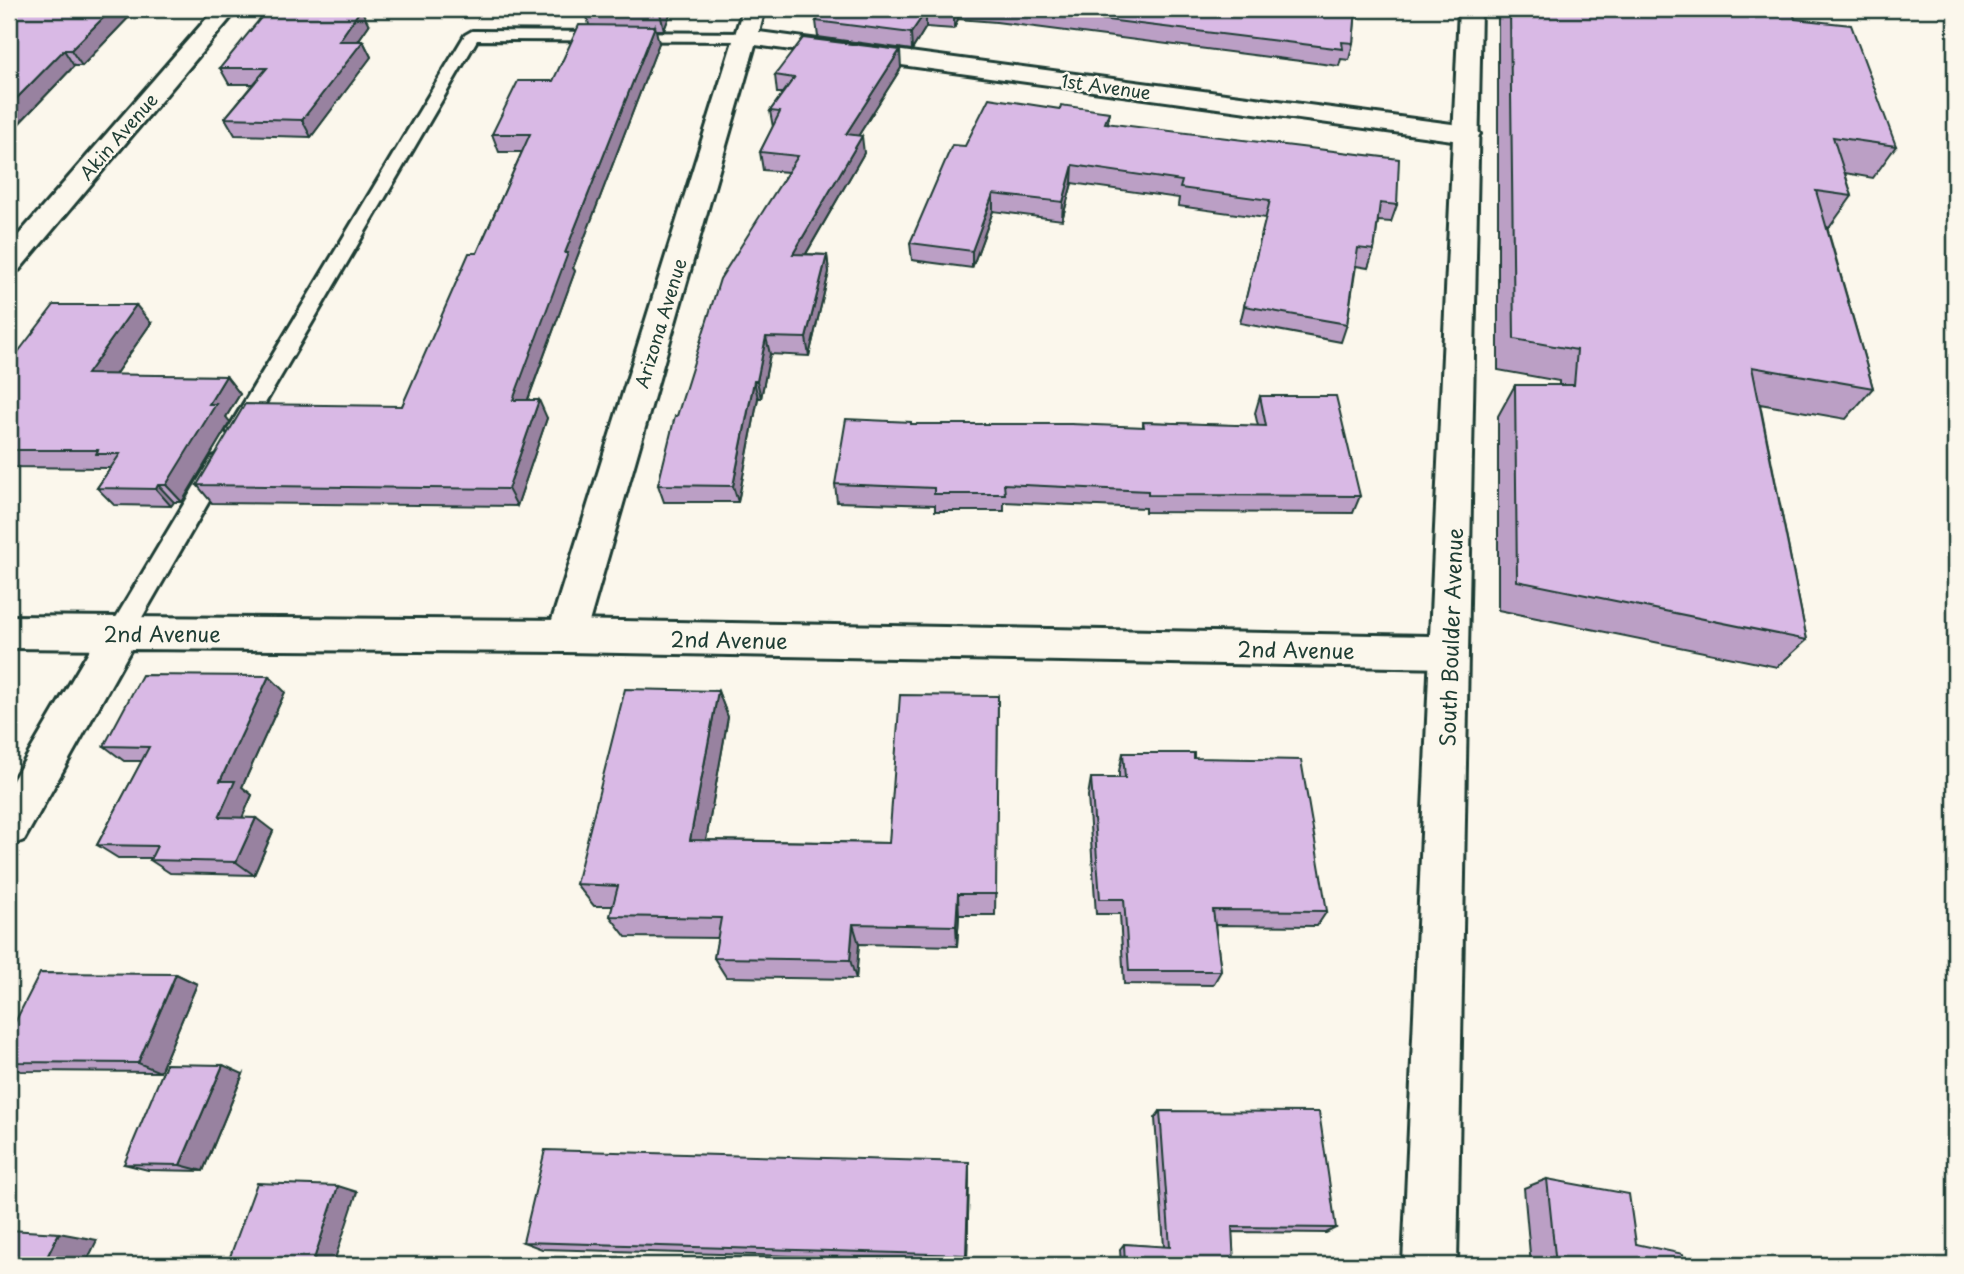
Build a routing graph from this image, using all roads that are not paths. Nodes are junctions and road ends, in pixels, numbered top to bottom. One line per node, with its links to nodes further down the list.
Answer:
1 (227, 9): 5 (street, Akin Avenue)
2 (1470, 9): 4 (street, South Boulder Avenue)
3 (750, 23): 4 (street, 1st Avenue); 7 (lane); 8 (street, Arizona Avenue)
4 (1467, 134): 9 (street, South Boulder Avenue)
5 (9, 264)
6 (9, 632): 7 (street, 2nd Avenue)
7 (120, 633): 8 (street, 2nd Avenue); 10 (street)
8 (566, 636): 9 (street, 2nd Avenue)
9 (1449, 652): 11 (street, South Boulder Avenue)
10 (9, 826)
11 (1430, 1265)

